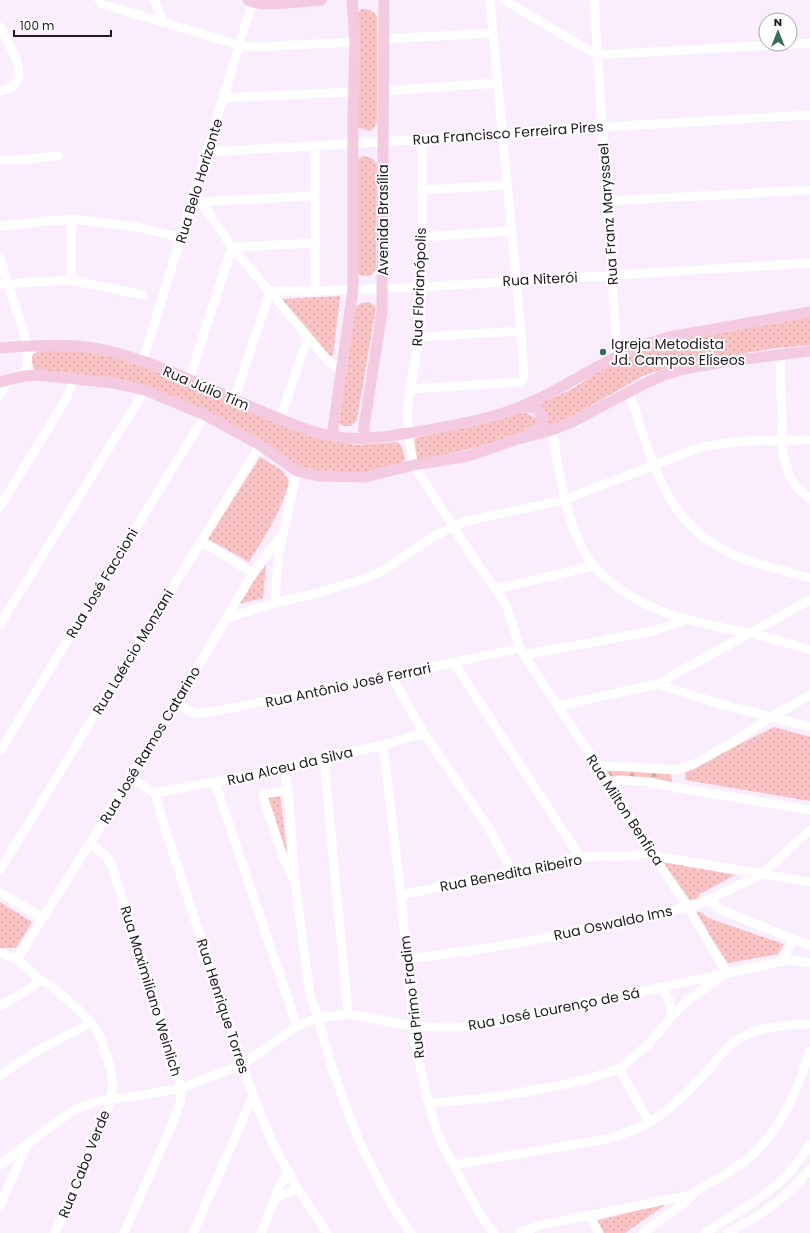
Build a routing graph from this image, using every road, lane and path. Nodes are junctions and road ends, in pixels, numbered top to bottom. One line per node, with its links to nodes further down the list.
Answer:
1 (99, 0): 11 (street)
2 (154, 0): 11 (street)
3 (321, 0): 9 (main road)
4 (352, 0): 15 (main road)
5 (384, 0): 14 (main road, Avenida Brasília)
6 (490, 0): 10 (street)
7 (505, 0): 10 (street); 18 (street)
8 (594, 0): 18 (street, Rua Franz Maryssael)
9 (251, 1): 17 (street, Rua Belo Horizonte)
10 (491, 14): 13 (street)
11 (164, 23): 17 (street)
12 (0, 27): 20 (street)
13 (492, 33): 14 (street); 19 (street)
14 (383, 39): 21 (main road, Avenida Brasília)
15 (355, 42): 17 (street); 22 (main road)
16 (810, 43): 18 (street)
17 (239, 45): 23 (street, Rua Belo Horizonte)
18 (597, 56): 25 (street, Rua Franz Maryssael)
19 (498, 83): 21 (street); 26 (street)
20 (0, 91)
21 (383, 91): 28 (main road, Avenida Brasília)
22 (354, 92): 23 (street); 29 (main road)
23 (224, 98): 31 (street, Rua Belo Horizonte)
24 (810, 114): 25 (street, Rua Francisco Ferreira Pires)
25 (602, 127): 26 (street, Rua Francisco Ferreira Pires); 38 (street, Rua Franz Maryssael)
26 (503, 135): 27 (street, Rua Francisco Ferreira Pires); 34 (street)
27 (422, 140): 28 (street, Rua Francisco Ferreira Pires); 35 (street, Rua Florianópolis)
28 (383, 142): 29 (street, Rua Francisco Ferreira Pires); 54 (main road, Avenida Brasília)
29 (353, 143): 30 (street, Rua Francisco Ferreira Pires); 55 (main road)
30 (315, 146): 31 (street, Rua Francisco Ferreira Pires); 37 (street)
31 (207, 152): 39 (street, Rua Belo Horizonte)
32 (58, 156): 33 (street)
33 (0, 160)
34 (507, 185): 35 (street); 42 (street)
35 (422, 190): 43 (street, Rua Florianópolis)
36 (810, 190): 38 (street)
37 (315, 196): 39 (street); 45 (street)
38 (607, 201): 49 (street, Rua Franz Maryssael)
39 (197, 202): 44 (street, Rua Belo Horizonte); 46 (street)
40 (71, 219): 41 (street); 44 (street); 50 (street)
41 (0, 226)
42 (512, 231): 43 (street); 51 (street)
43 (421, 237): 53 (street, Rua Florianópolis)
44 (182, 238): 68 (street, Rua Belo Horizonte)
45 (316, 243): 46 (street); 57 (street)
46 (232, 246): 56 (street); 72 (street)
47 (0, 258): 52 (street)
48 (810, 263): 49 (street, Rua Niterói)
49 (612, 276): 51 (street, Rua Niterói); 67 (street, Rua Franz Maryssael)
50 (71, 280): 52 (street); 58 (street)
51 (516, 280): 53 (street, Rua Niterói); 60 (street)
52 (4, 284): 63 (street)
53 (422, 287): 54 (street, Rua Niterói); 62 (street, Rua Florianópolis)
54 (383, 288): 55 (street, Rua Niterói); 85 (main road, Avenida Brasília)
55 (353, 289): 57 (street, Rua Niterói); 69 (main road)
56 (270, 291): 57 (street, Rua Niterói); 61 (street); 78 (street)
57 (315, 291)
58 (143, 295)
59 (810, 312): 67 (main road, Rua Júlio Tim)
60 (521, 331): 62 (street); 74 (street)
61 (308, 337): 69 (street); 81 (street)
62 (419, 337): 74 (street, Rua Florianópolis)
63 (28, 346): 64 (main road, Rua Júlio Tim); 68 (main road, Rua Júlio Tim); 70 (street)
64 (0, 348)
65 (810, 351): 66 (main road)
66 (780, 354): 76 (main road); 88 (street)
67 (617, 356): 79 (main road, Rua Júlio Tim)
68 (143, 361): 72 (main road, Rua Júlio Tim)
69 (342, 372): 84 (main road)
70 (24, 376): 71 (main road); 73 (main road)
71 (73, 380): 75 (main road); 97 (street)
72 (189, 380): 78 (main road, Rua Júlio Tim)
73 (4, 381): 77 (street)
74 (410, 389): 83 (street, Rua Florianópolis)
75 (145, 390): 80 (main road); 111 (street)
76 (629, 392): 82 (main road); 92 (street)
77 (0, 395)
78 (234, 400): 81 (main road, Rua Júlio Tim)
79 (522, 407): 83 (main road, Rua Júlio Tim); 86 (main road)
80 (205, 414): 89 (main road); 125 (street, Rua José Faccioni)
81 (280, 419): 84 (main road, Rua Júlio Tim)
82 (552, 430): 86 (main road); 96 (street)
83 (409, 433): 85 (main road, Rua Júlio Tim); 91 (street, Rua Florianópolis)
84 (332, 436): 85 (main road, Rua Júlio Tim)
85 (364, 439)
86 (518, 439): 90 (main road)
87 (810, 440): 88 (street)
88 (782, 441): 92 (street); 95 (street)
89 (260, 445): 93 (main road); 100 (street, Rua Laércio Monzani)
90 (429, 462): 91 (main road); 94 (street)
91 (414, 465): 93 (main road); 94 (street, Rua Milton Benfica)
92 (654, 466): 96 (street); 105 (street)
93 (297, 471): 99 (street)
94 (422, 478): 98 (street, Rua Milton Benfica)
95 (810, 499)
96 (564, 500): 98 (street); 102 (street)
97 (0, 507)
98 (453, 527): 106 (street, Rua Milton Benfica); 108 (street)
99 (284, 532): 101 (street, Rua José Ramos Catarino); 103 (street)
100 (201, 541): 104 (street); 141 (street, Rua Laércio Monzani)
101 (262, 560): 103 (street); 104 (street, Rua José Ramos Catarino)
102 (593, 566): 106 (street); 110 (street)
103 (276, 571): 108 (street)
104 (253, 573): 109 (street, Rua José Ramos Catarino)
105 (810, 578)
106 (497, 589): 114 (street, Rua Milton Benfica)
107 (810, 600): 112 (street)
108 (275, 603): 109 (street)
109 (227, 618): 119 (street, Rua José Ramos Catarino)
110 (686, 620): 112 (street); 114 (street, Rua Antônio José Ferrari)
111 (0, 624)
112 (750, 633): 113 (street); 117 (street)
113 (810, 650)
114 (522, 652): 115 (street, Rua Antônio José Ferrari); 120 (street, Rua Milton Benfica)
115 (454, 663): 116 (street, Rua Antônio José Ferrari); 140 (street)
116 (391, 676): 119 (street, Rua Antônio José Ferrari); 123 (street)
117 (657, 684): 120 (street); 121 (street)
118 (810, 695): 121 (street)
119 (176, 704): 129 (street, Rua José Ramos Catarino)
120 (558, 706): 127 (street, Rua Milton Benfica)
121 (771, 717): 122 (street); 128 (street)
122 (810, 727)
123 (424, 733): 124 (street, Rua Alceu da Silva); 143 (street)
124 (382, 745): 126 (street, Rua Alceu da Silva); 148 (street, Rua Primo Fradim)
125 (0, 751)
126 (324, 759): 131 (street, Rua Alceu da Silva); 163 (street)
127 (596, 765): 128 (street); 132 (street, Rua Milton Benfica)
128 (676, 770): 133 (street)
129 (130, 778): 135 (street); 138 (street, Rua José Ramos Catarino)
130 (286, 779): 134 (street)
131 (215, 783): 135 (street, Rua Alceu da Silva); 168 (street)
132 (610, 784): 133 (street); 139 (street, Rua Milton Benfica)
133 (676, 788): 136 (street)
134 (288, 790): 145 (street); 145 (street)
135 (154, 793): 171 (street, Rua Henrique Torres)
136 (810, 810)
137 (810, 830): 144 (street, Rua Oswaldo Ims)
138 (90, 844): 151 (street, Rua José Ramos Catarino); 174 (street, Rua Maximiliano Weinlich)
139 (651, 852): 140 (street, Rua Benedita Ribeiro); 144 (street, Rua Benedita Ribeiro); 150 (street, Rua Milton Benfica)
140 (580, 857): 143 (street, Rua Benedita Ribeiro)
141 (3, 860): 142 (street, Rua Laércio Monzani)
142 (0, 870)
143 (512, 871): 148 (street, Rua Benedita Ribeiro)
144 (762, 874): 146 (street, Rua Benedita Ribeiro); 149 (street, Rua Oswaldo Ims)
145 (295, 881): 165 (street)
146 (810, 882)
147 (0, 892): 151 (street)
148 (401, 895): 156 (street, Rua Primo Fradim)
149 (708, 900): 150 (street, Rua Oswaldo Ims); 152 (street)
150 (688, 907): 156 (street, Rua Oswaldo Ims); 159 (street, Rua Milton Benfica)
151 (43, 918): 155 (street, Rua José Ramos Catarino)
152 (793, 939): 153 (street); 157 (street)
153 (810, 944)
154 (0, 953): 155 (street, Rua Cabo Verde)
155 (17, 959): 160 (street, Rua Cabo Verde)
156 (407, 959): 169 (street, Rua Primo Fradim)
157 (783, 961): 158 (street, Rua José Lourenço de Sá); 159 (street, Rua José Lourenço de Sá)
158 (810, 963)
159 (727, 973): 161 (street, Rua José Lourenço de Sá); 164 (street)
160 (40, 980): 162 (street); 166 (street, Rua Cabo Verde)
161 (662, 988): 164 (street); 169 (street, Rua José Lourenço de Sá)
162 (0, 1006)
163 (348, 1014): 165 (street, Rua José Lourenço de Sá); 169 (street, Rua José Lourenço de Sá)
164 (672, 1016): 172 (street)
165 (318, 1018): 168 (street, Rua José Lourenço de Sá); 196 (street)
166 (91, 1023): 173 (street); 176 (street, Rua Cabo Verde)
167 (810, 1024): 178 (street)
168 (297, 1026): 171 (street, Rua José Lourenço de Sá)
169 (414, 1026): 177 (street, Rua Primo Fradim)
170 (810, 1051): 187 (street)
171 (242, 1065): 174 (street, Rua José Lourenço de Sá); 175 (street, Rua Henrique Torres)
172 (619, 1070): 177 (street); 178 (street)
173 (0, 1076)
174 (181, 1088): 176 (street, Rua José Lourenço de Sá); 192 (street, Rua Maximiliano Weinlich)
175 (253, 1096): 184 (street, Rua Henrique Torres); 193 (street)
176 (109, 1099): 180 (street, Rua José Lourenço de Sá); 191 (street, Rua Cabo Verde)
177 (429, 1103): 181 (street, Rua Primo Fradim)
178 (649, 1122): 181 (street)
179 (810, 1144): 201 (street)
180 (27, 1145): 182 (street, Rua José Lourenço de Sá); 185 (street)
181 (454, 1165): 197 (street, Rua Primo Fradim)
182 (0, 1166): 185 (street)
183 (810, 1169): 202 (street)
184 (289, 1173): 186 (street, Rua Henrique Torres); 188 (street)
185 (13, 1178): 189 (street)
186 (297, 1188): 188 (street); 195 (street, Rua Henrique Torres)
187 (691, 1195): 190 (street); 200 (street)
188 (275, 1199): 194 (street)
189 (0, 1206)
190 (590, 1216): 198 (street); 199 (street)
191 (55, 1233)
192 (124, 1233)
193 (193, 1233)
194 (261, 1233)
195 (327, 1233)
196 (411, 1233)
197 (494, 1233)
198 (519, 1233)
199 (599, 1233)
200 (643, 1233)
201 (706, 1233)
202 (727, 1233)

